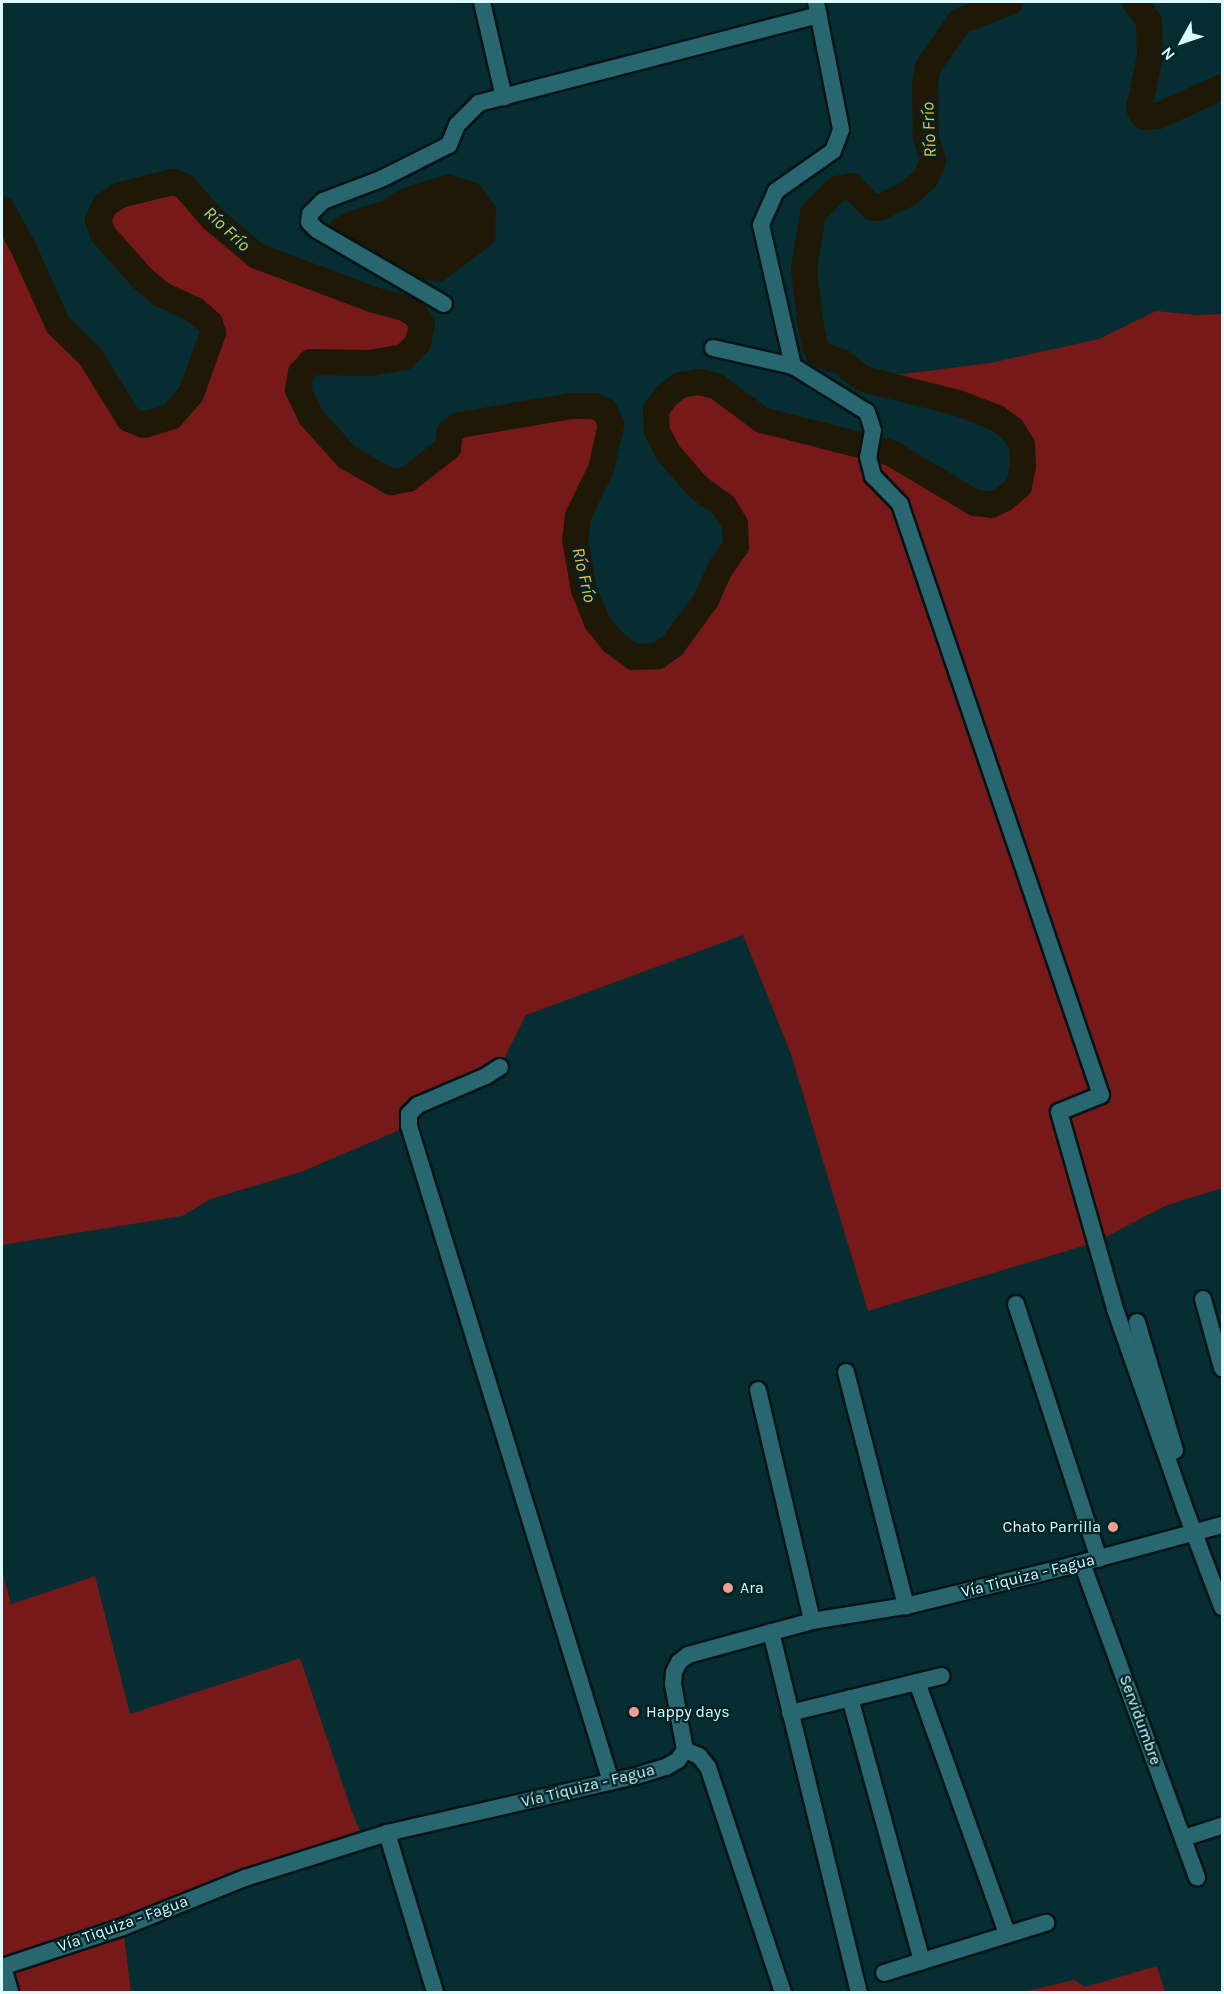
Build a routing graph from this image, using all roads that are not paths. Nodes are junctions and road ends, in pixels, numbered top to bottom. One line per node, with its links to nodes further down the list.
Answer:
1 (482, 2): 3 (street)
2 (817, 8): 3 (street); 6 (street)
3 (504, 97): 4 (street)
4 (444, 304)
5 (713, 348): 6 (street)
6 (793, 366): 15 (street)
7 (500, 1066): 27 (street)
8 (1203, 1299): 11 (street)
9 (1016, 1304): 16 (street)
10 (1137, 1322): 15 (street)
11 (1222, 1368)
12 (846, 1372): 18 (street)
13 (758, 1390): 20 (street)
14 (1222, 1525): 15 (street, Vía Tiquiza - Fagua)
15 (1196, 1532): 16 (street, Vía Tiquiza - Fagua); 19 (street)
16 (1099, 1559): 17 (street, Vía Tiquiza - Fagua)
17 (1082, 1563): 18 (street, Vía Tiquiza - Fagua); 30 (street, Servidumbre)
18 (906, 1605): 20 (street, Vía Tiquiza - Fagua)
19 (1222, 1607)
20 (812, 1621): 21 (street, Vía Tiquiza - Fagua)
21 (771, 1632): 25 (street); 26 (street, Vía Tiquiza - Fagua)
22 (942, 1676): 23 (street)
23 (917, 1682): 24 (street); 33 (street)
24 (850, 1698): 25 (street); 34 (street)
25 (790, 1713): 40 (street)
26 (685, 1750): 27 (street, Vía Tiquiza - Fagua); 39 (street)
27 (611, 1782): 29 (street, Vía Tiquiza - Fagua)
28 (1222, 1826): 30 (street)
29 (387, 1833): 35 (street, Vía Tiquiza - Fagua); 38 (street)
30 (1184, 1838): 31 (street, Servidumbre)
31 (1197, 1878)
32 (1046, 1923): 33 (street)
33 (1007, 1934): 34 (street)
34 (922, 1961): 36 (street)
35 (2, 1967): 37 (street)
36 (884, 1973)
37 (10, 1992)
38 (435, 1992)
39 (783, 1992)
40 (859, 1992)

